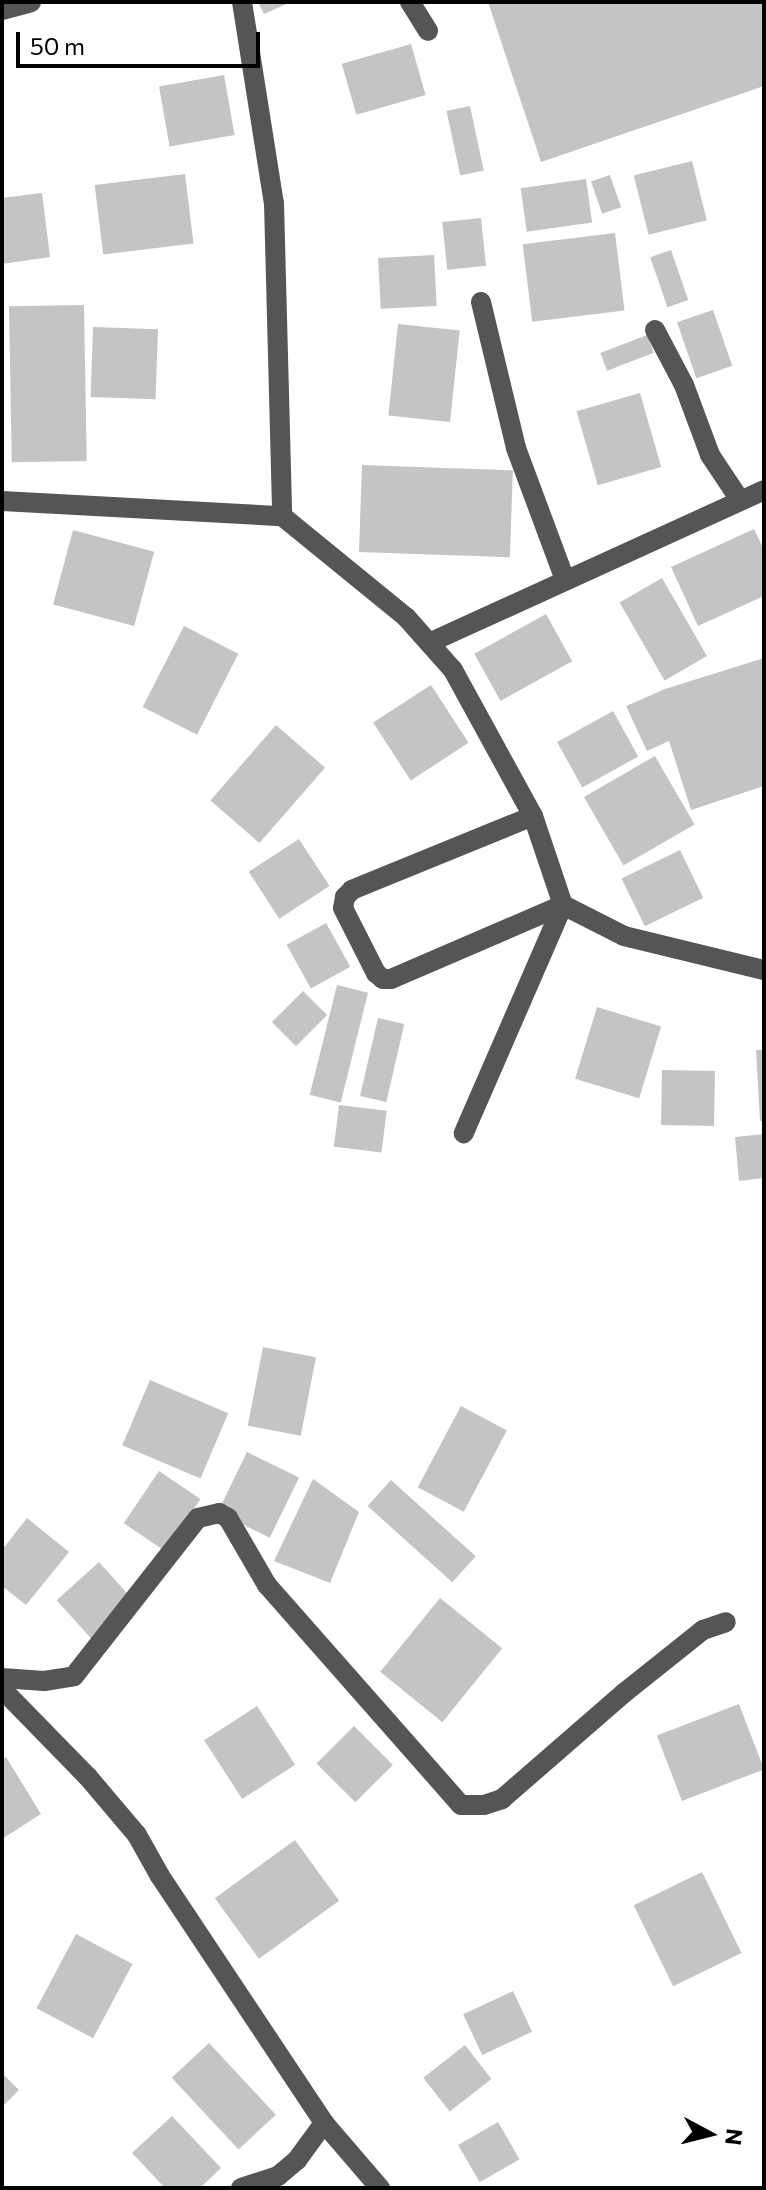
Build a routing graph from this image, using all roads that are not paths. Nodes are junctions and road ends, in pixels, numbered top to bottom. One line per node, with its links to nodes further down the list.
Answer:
1 (31, 2): 4 (street)
2 (242, 2): 11 (street)
3 (410, 2): 5 (street)
4 (2, 10)
5 (428, 31)
6 (481, 302): 12 (street)
7 (655, 330): 9 (street)
8 (764, 490): 9 (street)
9 (740, 500): 12 (street)
10 (2, 501): 11 (street)
11 (282, 516): 13 (street)
12 (565, 580): 13 (street)
13 (431, 642): 14 (street)
14 (533, 816): 15 (street); 15 (street)
15 (563, 905): 16 (street); 17 (street)
16 (764, 970)
17 (464, 1133)
18 (726, 1622): 19 (street)
19 (2, 1678)
20 (2, 1689): 21 (street)
21 (324, 2123): 22 (street); 23 (street)
22 (241, 2188)
23 (380, 2188)

